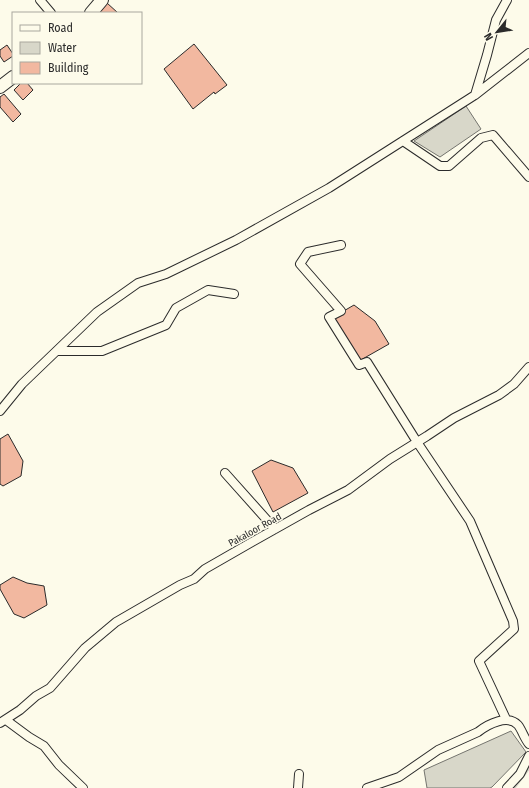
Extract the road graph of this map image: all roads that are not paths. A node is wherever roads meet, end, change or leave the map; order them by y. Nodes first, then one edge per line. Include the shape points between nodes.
1 (40, 0) edge
2 (102, 0) edge
3 (507, 0) edge
4 (51, 12) edge
5 (92, 12) edge
6 (529, 52) edge
7 (12, 78) edge
8 (0, 87) edge
9 (475, 95) junction
10 (403, 141) junction
11 (529, 177) edge
12 (341, 245) dead end
13 (234, 294) dead end
14 (57, 351) junction
15 (529, 367) edge
16 (0, 412) edge
17 (417, 442) junction
18 (225, 473) dead end
19 (275, 530) junction
20 (506, 719) junction
21 (3, 722) edge
22 (529, 744) edge
23 (529, 756) edge
24 (299, 774) dead end
25 (83, 788) edge
26 (298, 788) edge
27 (367, 788) edge
28 (507, 788) edge

1 - 4 street
2 - 5 main road
3 - 9 street via 496,20
6 - 9 street
7 - 8 main road
9 - 10 street
10 - 11 street via 440,166 449,166 481,138 492,135
10 - 14 street via 329,188 236,240 166,274 138,283 97,312
12 - 17 street via 308,252 300,264 341,311 329,317 359,366 367,362
13 - 14 street via 208,290 176,308 166,325 102,351
14 - 16 street via 22,384
15 - 17 street, Pakaloor Road via 514,384 499,395 454,418
17 - 19 street, Pakaloor Road via 348,490
17 - 20 street via 470,521 513,621 514,629 479,661
18 - 19 street
19 - 21 street, Pakaloor Road via 116,622 85,648 50,688
20 - 22 street via 512,720 518,726
20 - 27 street via 438,750 399,778
21 - 25 street via 44,746
23 - 28 street via 520,774
24 - 26 street

